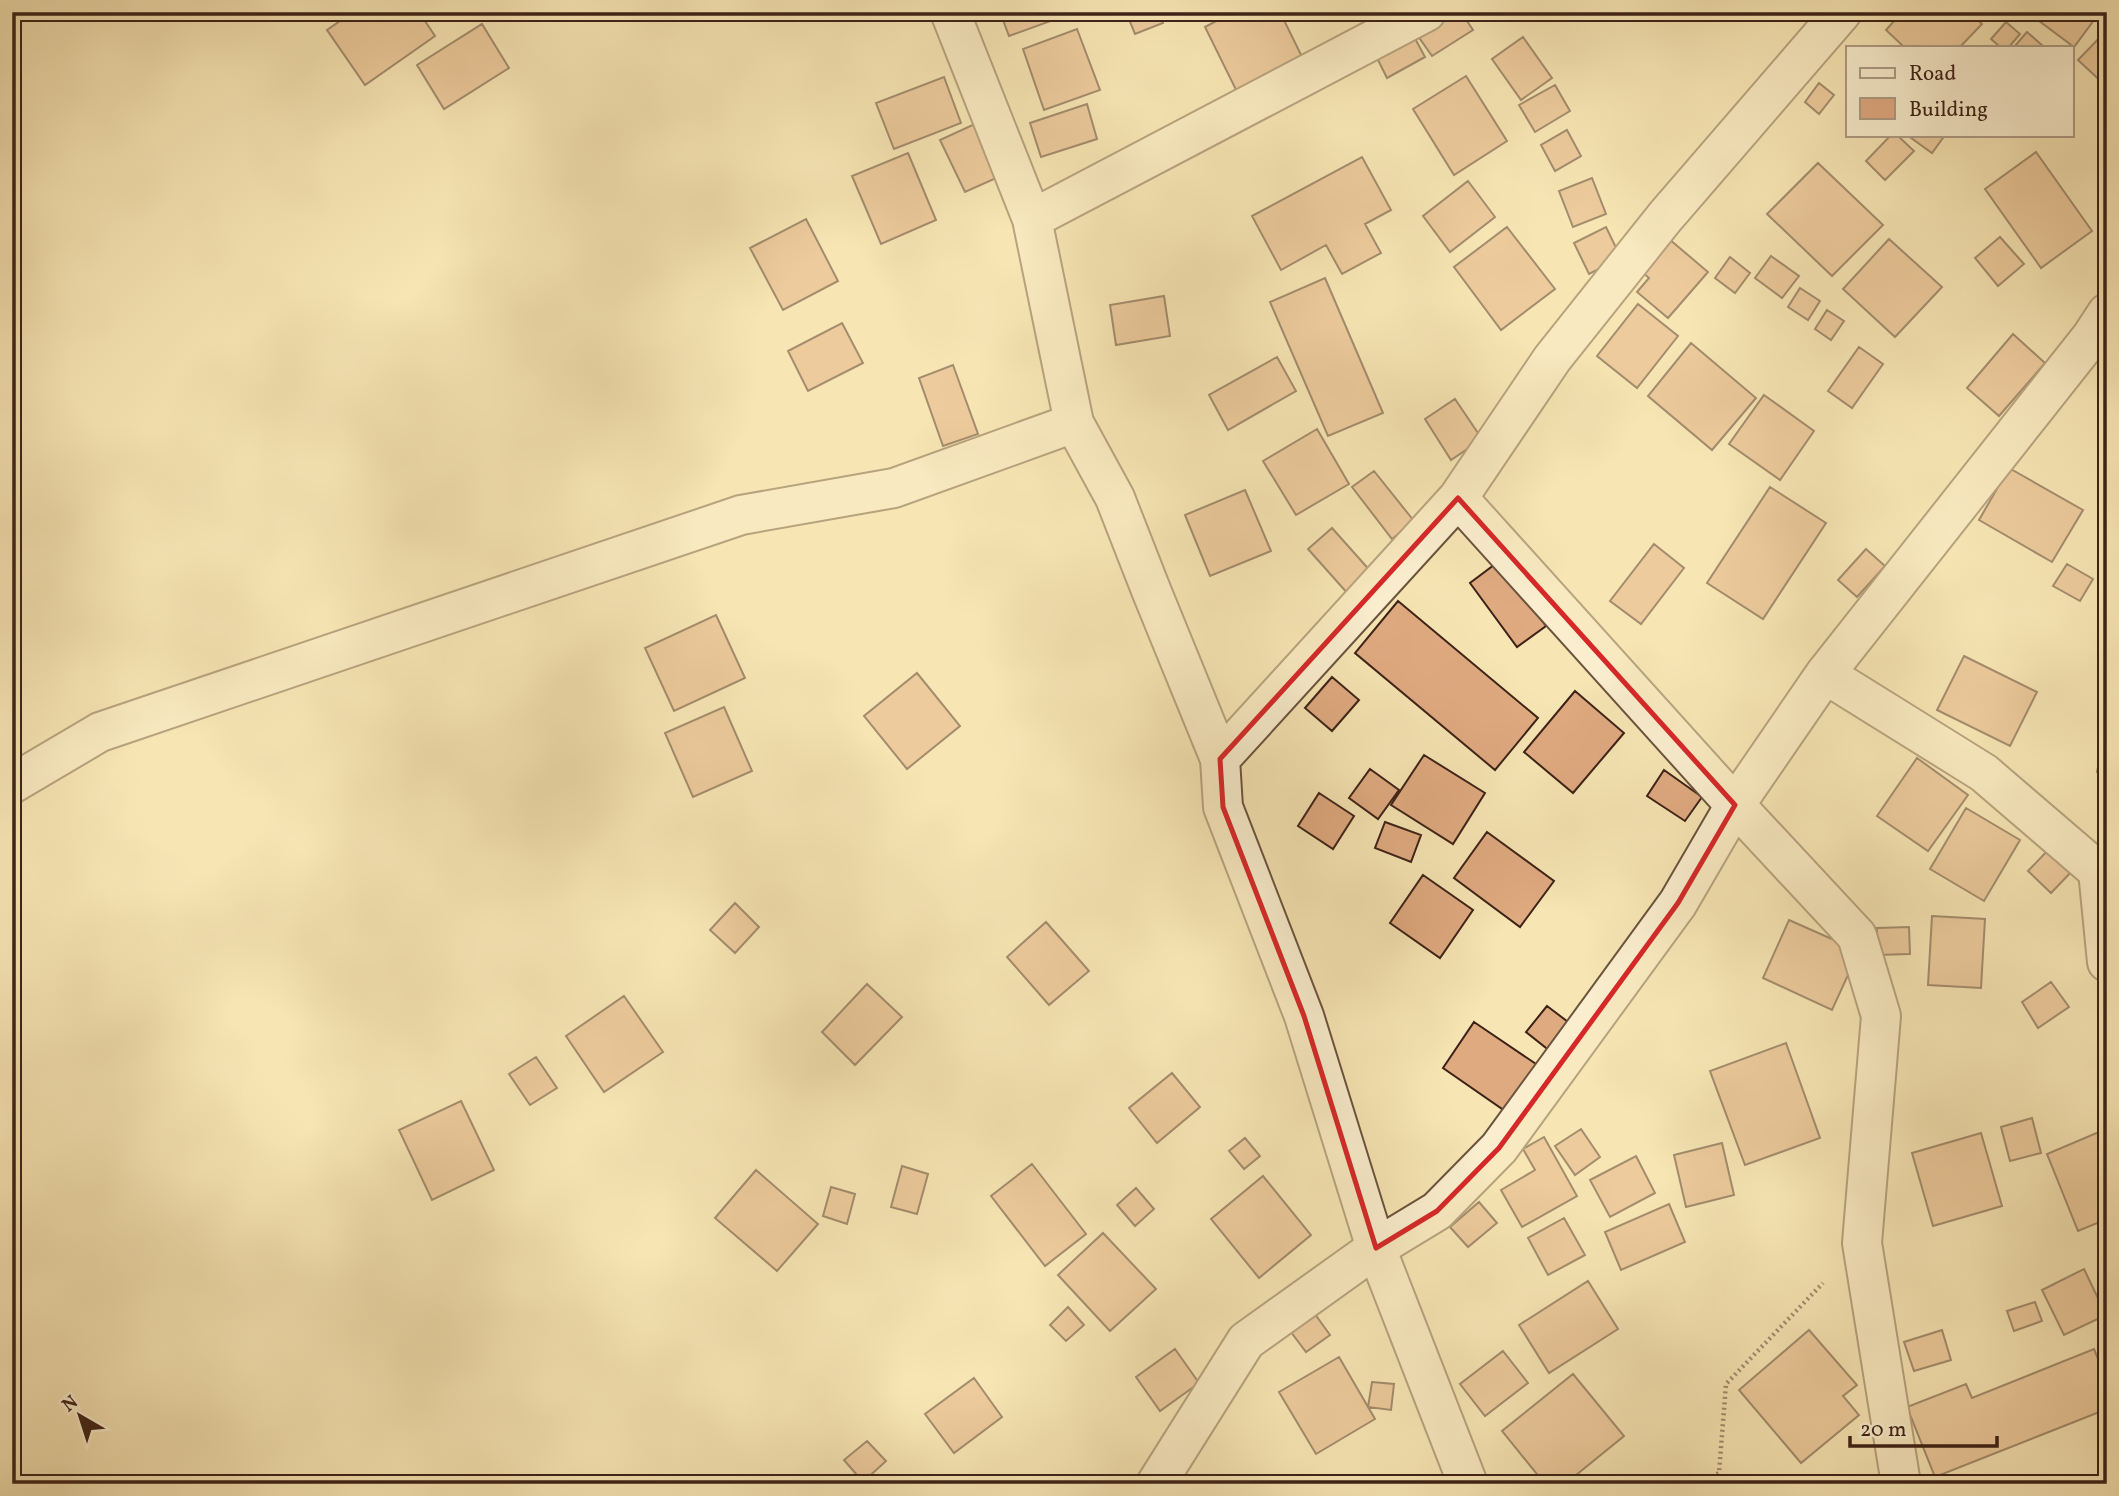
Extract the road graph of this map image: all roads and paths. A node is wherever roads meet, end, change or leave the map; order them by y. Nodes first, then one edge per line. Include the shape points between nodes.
1 (950, 12) edge
2 (1426, 12) edge
3 (1842, 12) edge
4 (1032, 219) junction
5 (2107, 313) edge
6 (1074, 423) junction
7 (1458, 498) junction
8 (1825, 674) junction
9 (1220, 759) junction
10 (12, 784) edge
11 (1735, 805) junction
12 (2106, 959) edge
13 (1862, 1243) junction
14 (1376, 1248) junction
15 (1156, 1484) edge
16 (1468, 1484) edge
17 (1697, 1484) edge
18 (1901, 1484) edge

1 - 4 street
2 - 4 street
3 - 7 street via 1665,217 1552,359
4 - 6 street
5 - 8 street
6 - 9 street via 1115,498
6 - 10 street via 894,488 741,515 126,723 100,732
7 - 9 street
7 - 11 street
8 - 11 street
8 - 12 street via 1984,773 2098,871
9 - 14 street via 1223,807 1304,1016
11 - 13 street via 1857,936 1881,1016
11 - 14 street via 1678,903 1499,1148 1437,1211
13 - 17 path via 1726,1384 1719,1474
13 - 18 street
14 - 15 street via 1246,1341
14 - 16 street

